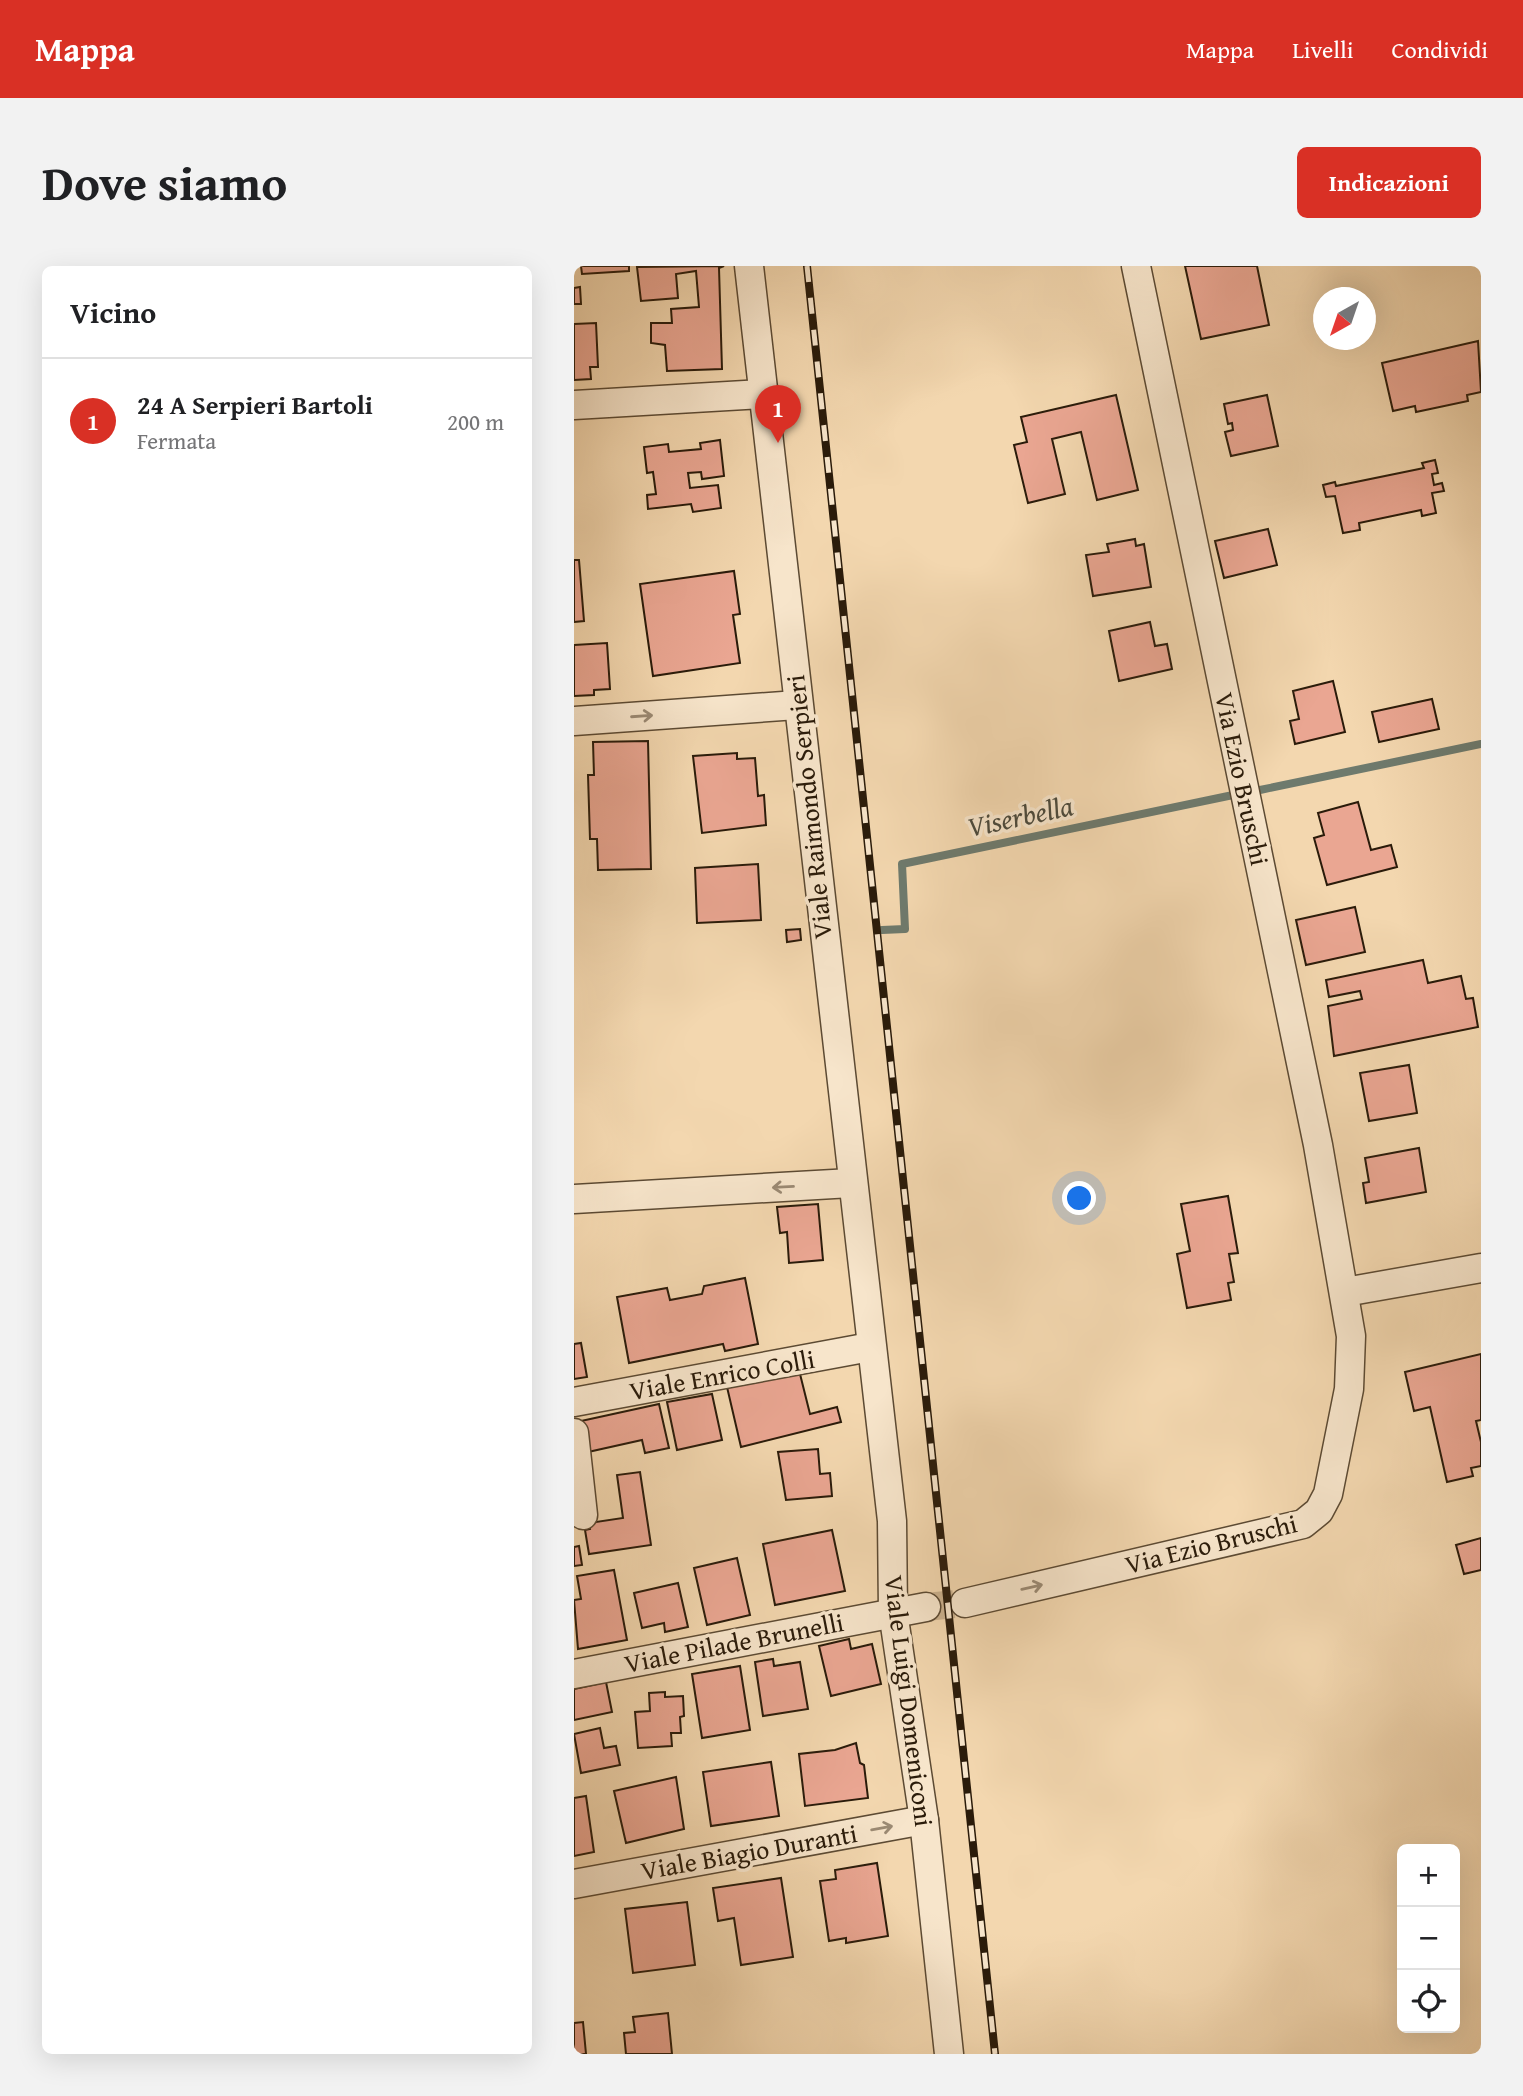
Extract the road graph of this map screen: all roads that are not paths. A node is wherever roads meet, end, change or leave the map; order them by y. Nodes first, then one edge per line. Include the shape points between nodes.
1 (748, 266) edge
2 (1136, 266) edge
3 (762, 394) junction
4 (574, 405) edge
5 (797, 705) junction
6 (574, 721) edge
7 (851, 1183) junction
8 (574, 1199) edge
9 (1481, 1268) edge
10 (1345, 1292) junction
11 (870, 1348) junction
12 (574, 1402) edge
13 (574, 1433) edge
14 (583, 1515) dead end
15 (965, 1603) tunnel mouth
16 (926, 1607) tunnel mouth
17 (893, 1612) junction
18 (574, 1674) edge
19 (925, 1820) junction
20 (574, 1884) edge
21 (949, 2054) edge

1 - 3 street, Viale Raimondo Serpieri
2 - 10 street, Via Ezio Bruschi
3 - 4 street
3 - 5 street, Viale Raimondo Serpieri
6 -> 5 street
5 - 7 street, Viale Raimondo Serpieri
7 -> 8 street
7 - 11 street, Viale Raimondo Serpieri
9 - 10 street
15 -> 10 street, Via Ezio Bruschi via 1303,1524 1319,1511 1328,1494 1349,1389 1351,1336
11 - 12 street, Viale Enrico Colli
11 - 17 street, Viale Luigi Domeniconi via 892,1521
13 - 14 street
16 - 17 street
17 - 18 street, Viale Pilade Brunelli
17 - 19 street, Viale Luigi Domeniconi
20 -> 19 street, Viale Biagio Duranti
19 - 21 street, Viale Luigi Domeniconi

